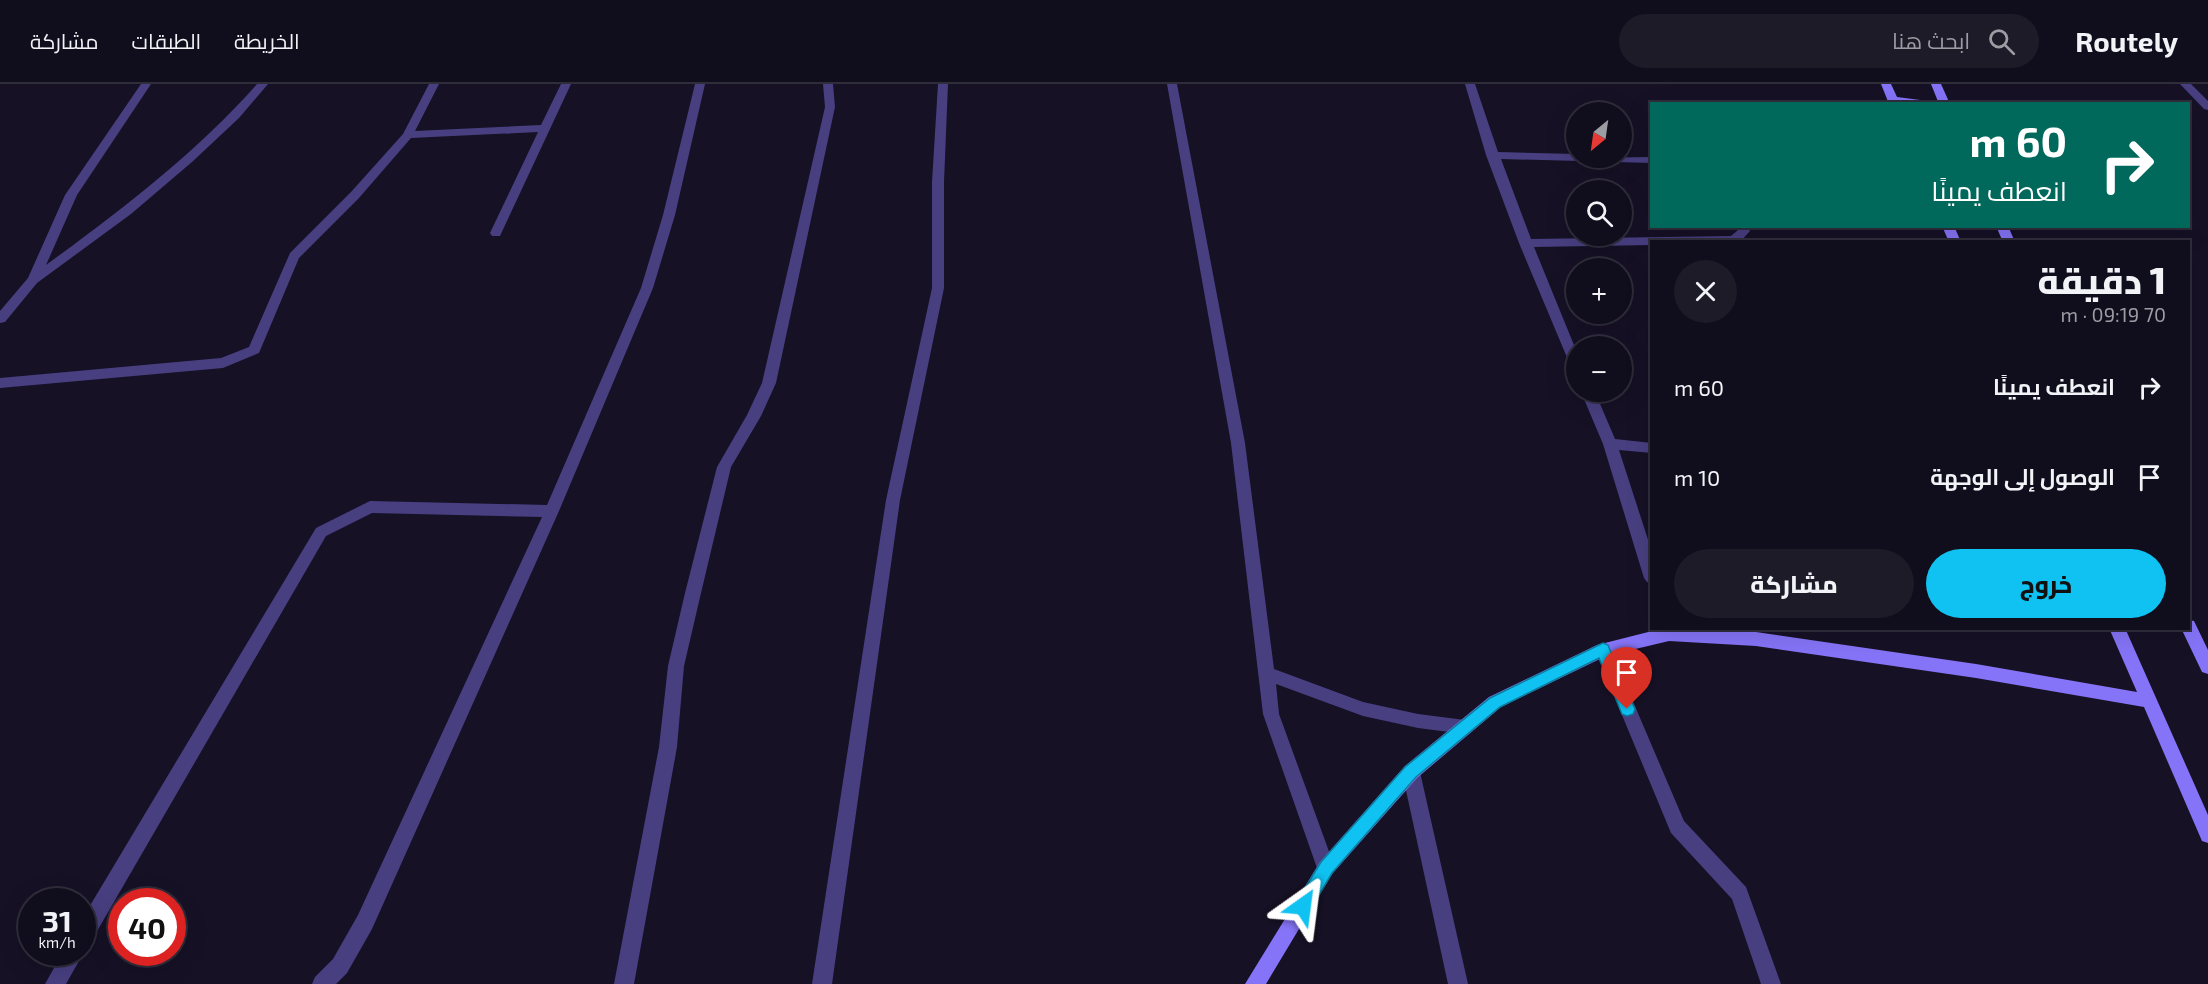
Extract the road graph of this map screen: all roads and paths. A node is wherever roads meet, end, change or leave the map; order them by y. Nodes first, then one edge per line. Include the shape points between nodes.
1 (146, 84) edge
2 (263, 84) edge
3 (434, 84) edge
4 (566, 84) edge
5 (700, 84) edge
6 (828, 84) edge
7 (943, 84) edge
8 (1172, 84) edge
9 (1470, 84) edge
10 (1886, 84) edge
11 (1936, 84) edge
12 (2186, 84) edge
13 (1894, 102) edge
14 (1944, 102) edge
15 (2207, 103) edge
16 (545, 128) junction
17 (408, 135) junction
18 (1492, 155) junction
19 (1650, 160) edge
20 (1743, 228) edge
21 (496, 233) dead end
22 (1734, 240) edge
23 (1650, 241) edge
24 (1525, 243) junction
25 (33, 280) junction
26 (0, 319) edge
27 (1566, 340) edge
28 (0, 383) edge
29 (1592, 402) edge
30 (1610, 444) junction
31 (1650, 448) edge
32 (552, 511) junction
33 (1650, 572) edge
34 (2118, 630) edge
35 (2190, 630) edge
36 (1668, 631) edge
37 (1603, 650) junction
38 (2208, 667) edge
39 (1266, 673) junction
40 (2148, 701) junction
41 (1465, 727) junction
42 (1411, 772) junction
43 (2208, 835) edge
44 (1326, 868) junction
45 (96, 914) edge
46 (66, 966) edge
47 (55, 984) edge
48 (322, 984) edge
49 (624, 984) edge
50 (822, 984) edge
51 (1255, 984) edge
52 (1458, 984) edge
53 (1771, 984) edge

1 - 25 street via 71,195
2 - 25 street via 235,116 127,212
3 - 17 street
4 - 16 street
5 - 32 street via 647,288
6 - 49 street via 830,107 769,383 724,467 676,666 668,747
7 - 50 street via 938,288 893,500
8 - 39 street via 1238,442
9 - 18 street
10 - 13 street
11 - 14 street
12 - 15 street
16 - 17 street
16 - 21 street
17 - 28 street via 356,195 294,256 254,350 223,363
18 - 19 street
18 - 24 street
20 - 22 street
23 - 24 street
24 - 27 street
25 - 26 street
29 - 30 street
30 - 31 street
30 - 33 street
32 - 45 street via 370,507 321,532
32 - 48 street via 365,922 340,966
34 - 40 street
35 - 38 street
36 - 37 street
36 - 40 street via 1884,657
37 - 41 street via 1495,702
37 - 53 street via 1677,827 1739,893
39 - 41 street via 1363,709
39 - 44 street via 1271,714
40 - 43 street
41 - 42 street
42 - 44 street
42 - 52 street
44 - 51 street
46 - 47 street

